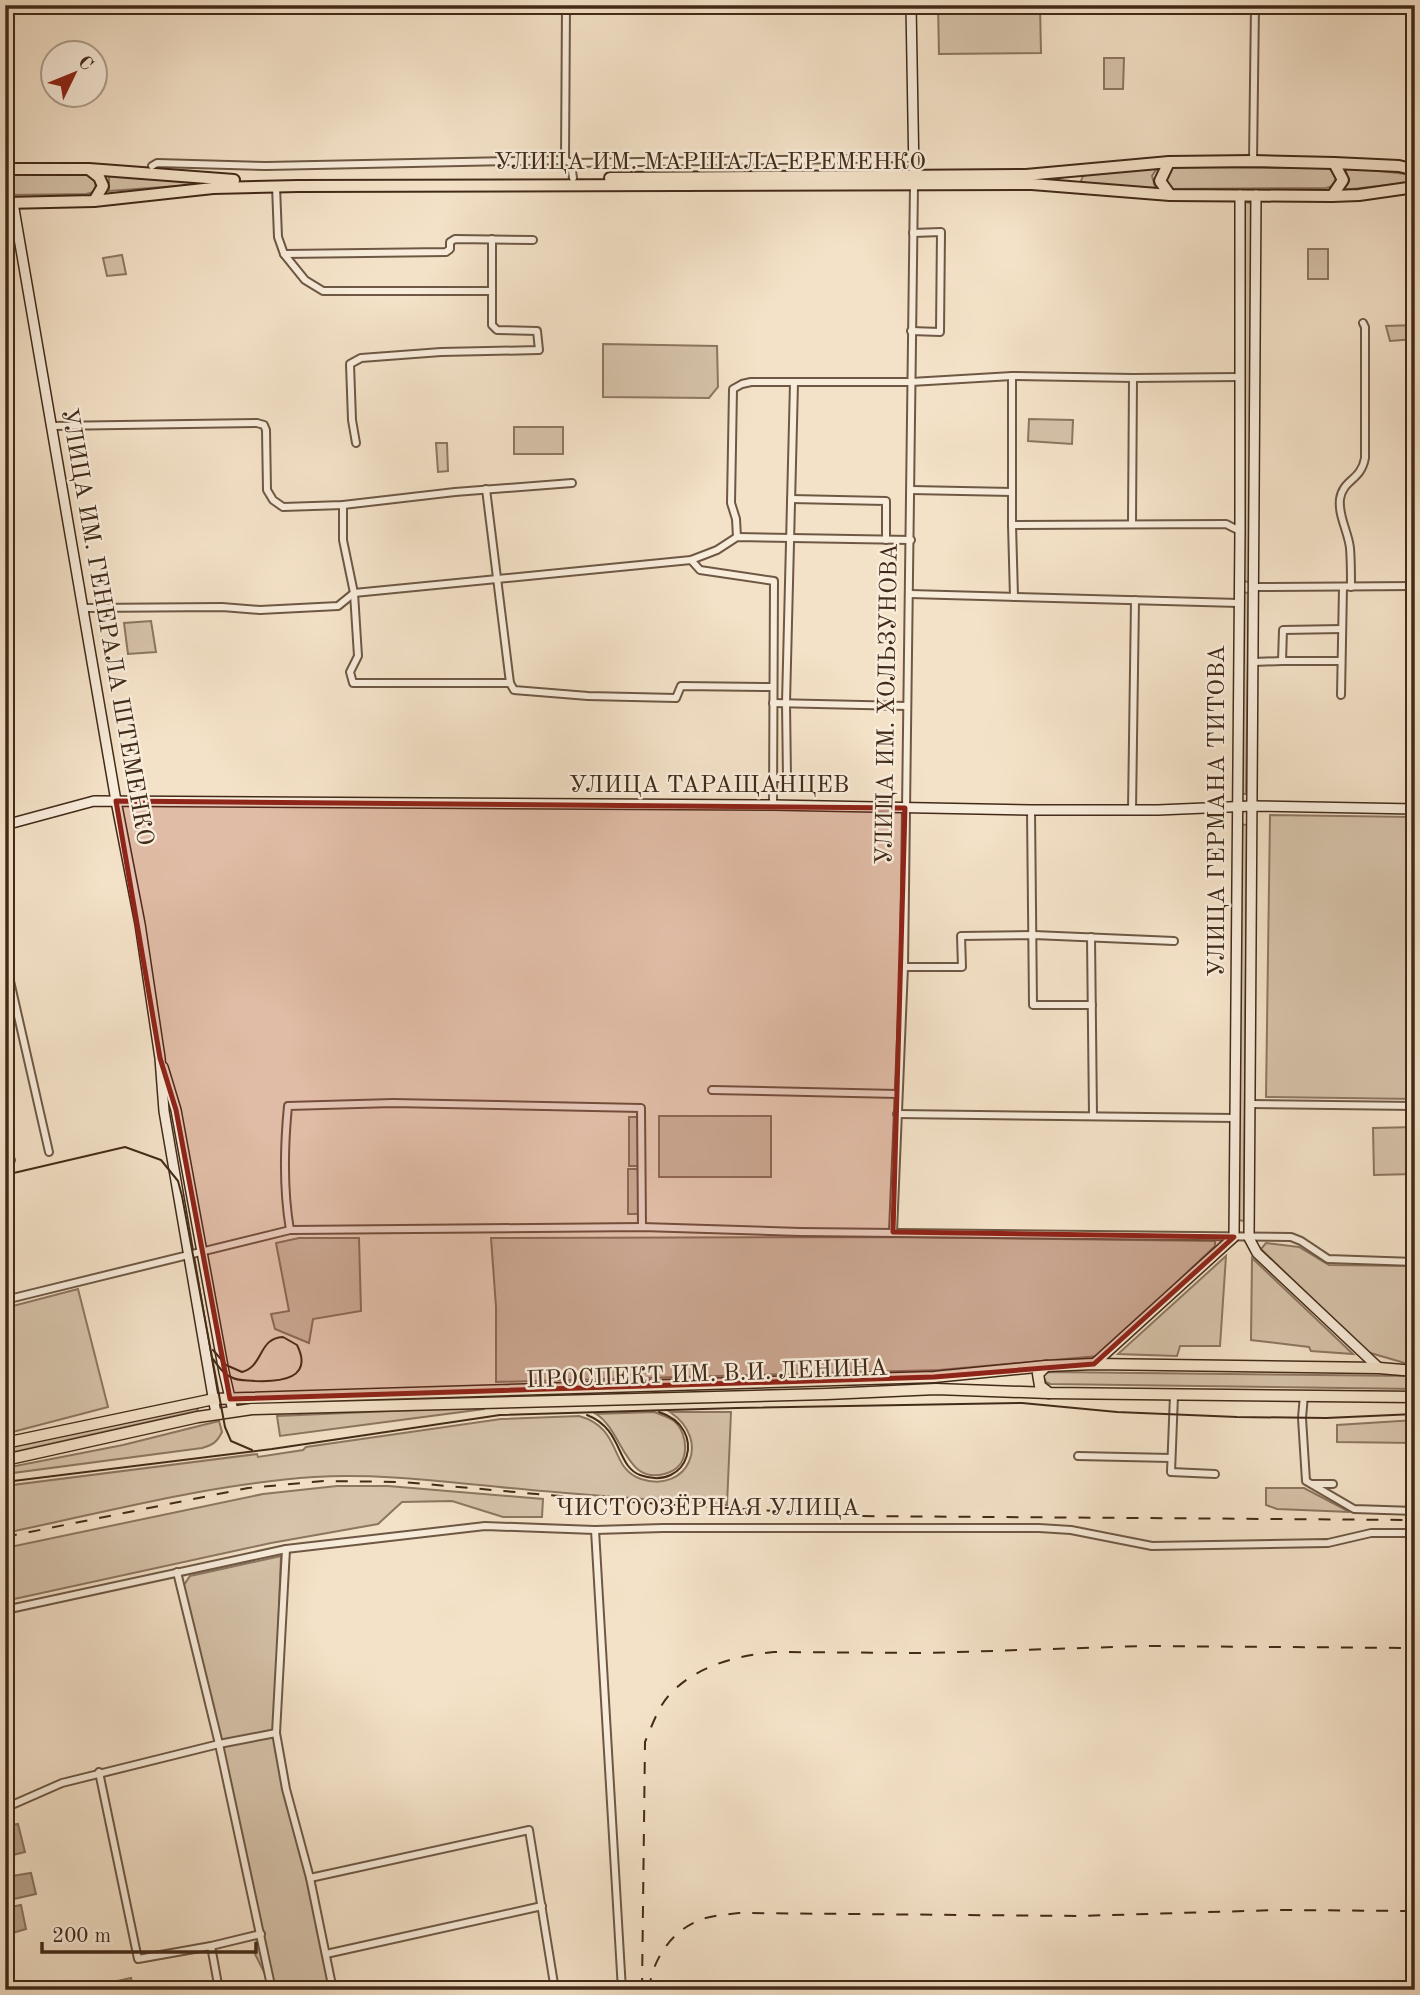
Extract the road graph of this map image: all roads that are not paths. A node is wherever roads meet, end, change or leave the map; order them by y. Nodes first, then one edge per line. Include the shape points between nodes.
1 (566, 5) edge
2 (911, 5) edge
3 (1255, 5) edge
4 (5, 150) edge
5 (915, 158) junction
6 (654, 161) junction
7 (1253, 161) junction
8 (568, 162) junction
9 (1170, 162) junction
10 (1334, 163) junction
11 (152, 166) dead end
12 (6, 169) edge
13 (89, 169) junction
14 (1415, 170) edge
15 (656, 177) junction
16 (573, 178) junction
17 (914, 179) junction
18 (276, 186) junction
19 (1415, 187) edge
20 (1170, 195) junction
21 (1240, 195) junction
22 (1256, 195) junction
23 (1332, 196) junction
24 (94, 201) junction
25 (9, 203) edge
26 (913, 233) junction
27 (492, 239) junction
28 (533, 240) dead end
29 (284, 254) junction
30 (492, 292) junction
31 (1363, 323) dead end
32 (911, 331) junction
33 (1012, 376) junction
34 (1240, 377) junction
35 (1133, 378) junction
36 (911, 382) junction
37 (794, 383) junction
38 (52, 426) junction
39 (356, 443) dead end
40 (572, 483) dead end
41 (486, 489) junction
42 (911, 490) junction
43 (1012, 492) junction
44 (790, 499) junction
45 (343, 505) junction
46 (1132, 523) junction
47 (1012, 525) junction
48 (1240, 531) junction
49 (737, 537) junction
50 (789, 538) junction
51 (886, 540) junction
52 (911, 540) junction
53 (691, 560) junction
54 (496, 579) junction
55 (1415, 586) edge
56 (1343, 587) junction
57 (1351, 587) junction
58 (1254, 588) junction
59 (1239, 589) junction
60 (354, 593) junction
61 (910, 594) junction
62 (1014, 597) junction
63 (1135, 600) junction
64 (1239, 603) junction
65 (84, 608) junction
66 (1342, 629) junction
67 (1282, 661) junction
68 (1341, 661) junction
69 (1253, 662) junction
70 (510, 683) junction
71 (774, 687) junction
72 (1341, 695) dead end
73 (773, 703) junction
74 (786, 703) junction
75 (907, 706) junction
76 (773, 778) junction
77 (116, 801) junction
78 (773, 805) junction
79 (1237, 806) junction
80 (1251, 806) junction
81 (905, 808) junction
82 (1415, 809) edge
83 (1031, 810) junction
84 (1132, 810) junction
85 (5, 825) edge
86 (1032, 935) junction
87 (1091, 937) junction
88 (1174, 941) dead end
89 (5, 959) edge
90 (904, 967) junction
91 (1092, 1005) junction
92 (160, 1058) junction
93 (712, 1090) dead end
94 (898, 1094) junction
95 (1250, 1104) junction
96 (1415, 1106) edge
97 (897, 1114) junction
98 (1093, 1116) junction
99 (1235, 1118) junction
100 (48, 1152) dead end
101 (642, 1227) junction
102 (289, 1230) junction
103 (893, 1232) junction
104 (1234, 1237) junction
105 (1249, 1238) junction
106 (201, 1251) junction
107 (189, 1254) junction
108 (1415, 1262) edge
109 (5, 1300) edge
110 (1094, 1364) junction
111 (1045, 1366) junction
112 (1379, 1368) junction
113 (1415, 1371) edge
114 (1049, 1393) junction
115 (1174, 1395) junction
116 (1304, 1395) junction
117 (1415, 1397) edge
118 (214, 1399) junction
119 (230, 1399) junction
120 (233, 1411) junction
121 (216, 1414) junction
122 (5, 1444) edge
123 (1078, 1456) dead end
124 (1171, 1458) junction
125 (5, 1460) edge
126 (1215, 1474) dead end
127 (1311, 1484) junction
128 (1333, 1484) dead end
129 (1415, 1511) edge
130 (595, 1530) junction
131 (1415, 1533) edge
132 (286, 1549) junction
133 (177, 1572) junction
134 (5, 1610) edge
135 (276, 1733) junction
136 (219, 1744) junction
137 (99, 1772) junction
138 (5, 1808) edge
139 (310, 1878) junction
140 (542, 1906) junction
141 (261, 1934) junction
142 (211, 1946) junction
143 (326, 1954) junction
144 (219, 1990) edge
145 (272, 1990) edge
146 (333, 1990) edge
147 (555, 1990) edge
148 (622, 1990) edge

1 - 8 street
2 - 5 street
3 - 7 street
4 - 12 street
5 - 6 street
5 - 17 street
6 - 8 street
6 - 15 street
7 - 9 highway, УЛИЦА ИМ. МАРШАЛА ЕРЕМЕНКО
7 - 10 highway, УЛИЦА ИМ. МАРШАЛА ЕРЕМЕНКО
8 - 11 street
8 - 16 street
9 - 17 highway, УЛИЦА ИМ. МАРШАЛА ЕРЕМЕНКО
9 - 20 highway via 1160,181
10 - 14 highway, УЛИЦА ИМ. МАРШАЛА ЕРЕМЕНКО
10 - 23 highway via 1343,180
12 - 13 highway, УЛИЦА ИМ. МАРШАЛА ЕРЕМЕНКО
13 - 16 highway, УЛИЦА ИМ. МАРШАЛА ЕРЕМЕНКО via 214,180
13 - 24 highway via 103,186
15 - 16 highway, УЛИЦА ИМ. МАРШАЛА ЕРЕМЕНКО
15 - 17 highway, УЛИЦА ИМ. МАРШАЛА ЕРЕМЕНКО
17 - 18 highway, УЛИЦА ИМ. МАРШАЛА ЕРЕМЕНКО
17 - 20 highway, УЛИЦА ИМ. МАРШАЛА ЕРЕМЕНКО
17 - 26 street, УЛИЦА ИМ. ХОЛЬЗУНОВА
18 - 24 highway, УЛИЦА ИМ. МАРШАЛА ЕРЕМЕНКО
18 - 29 street via 278,237
19 - 23 highway, УЛИЦА ИМ. МАРШАЛА ЕРЕМЕНКО
20 - 21 highway, УЛИЦА ИМ. МАРШАЛА ЕРЕМЕНКО
21 - 22 highway, УЛИЦА ИМ. МАРШАЛА ЕРЕМЕНКО
21 - 34 street, УЛИЦА ГЕРМАНА ТИТОВА
22 - 23 highway, УЛИЦА ИМ. МАРШАЛА ЕРЕМЕНКО
22 - 58 street, УЛИЦА ГЕРМАНА ТИТОВА
24 - 25 highway, УЛИЦА ИМ. МАРШАЛА ЕРЕМЕНКО
25 - 38 street, УЛИЦА ИМ. ГЕНЕРАЛА ШТЕМЕНКО
26 - 32 street, УЛИЦА ИМ. ХОЛЬЗУНОВА
26 - 32 street via 941,232 940,332
27 - 28 street
27 - 29 street via 455,239 446,252
27 - 30 street
29 - 30 street via 305,279 323,291
30 - 39 street via 494,328 537,331 539,350 361,358 350,364
31 - 57 street via 1365,458 1363,471 1344,486 1340,497 1350,545
32 - 36 street, УЛИЦА ИМ. ХОЛЬЗУНОВА
33 - 35 street
33 - 36 street
33 - 43 street
34 - 35 street
34 - 48 street, УЛИЦА ГЕРМАНА ТИТОВА
35 - 46 street
36 - 37 street
36 - 42 street, УЛИЦА ИМ. ХОЛЬЗУНОВА
37 - 44 street
37 - 49 street via 751,382 733,389 731,503
38 - 45 street via 257,422 266,430 267,490 273,500 283,507
38 - 65 street, УЛИЦА ИМ. ГЕНЕРАЛА ШТЕМЕНКО
40 - 41 street
41 - 45 street
41 - 54 street
42 - 43 street
42 - 52 street, УЛИЦА ИМ. ХОЛЬЗУНОВА
43 - 47 street
44 - 50 street
44 - 51 street via 886,501
45 - 60 street
46 - 47 street
46 - 48 street via 1226,524
47 - 62 street
48 - 59 street, УЛИЦА ГЕРМАНА ТИТОВА
49 - 50 street
49 - 53 street
50 - 51 street
50 - 74 street
51 - 52 street
52 - 61 street, УЛИЦА ИМ. ХОЛЬЗУНОВА
53 - 54 street
53 - 71 street via 701,570 774,581
54 - 60 street
54 - 70 street
55 - 57 street
56 - 57 street
56 - 58 street
56 - 66 street
58 - 59 street
58 - 69 street, УЛИЦА ГЕРМАНА ТИТОВА
59 - 64 street, УЛИЦА ГЕРМАНА ТИТОВА
60 - 65 street via 338,606
60 - 70 street via 359,656 350,672 353,683
61 - 62 street
61 - 75 street, УЛИЦА ИМ. ХОЛЬЗУНОВА
62 - 63 street
63 - 64 street
63 - 84 street
64 - 79 street, УЛИЦА ГЕРМАНА ТИТОВА
65 - 77 street, УЛИЦА ИМ. ГЕНЕРАЛА ШТЕМЕНКО
66 - 67 street via 1283,630
66 - 68 street
67 - 68 street
67 - 69 street
68 - 72 street
69 - 80 street, УЛИЦА ГЕРМАНА ТИТОВА
70 - 71 street via 514,691 676,698 681,686
71 - 73 street
73 - 74 street
73 - 76 street
74 - 75 street
74 - 76 street via 787,778
75 - 81 street, УЛИЦА ИМ. ХОЛЬЗУНОВА
76 - 78 street
77 - 78 street, УЛИЦА ТАРАЩАНЦЕВ
77 - 85 street, УЛИЦА ТАРАЩАНЦЕВ via 94,801
77 - 92 street, УЛИЦА ИМ. ГЕНЕРАЛА ШТЕМЕНКО
78 - 81 street, УЛИЦА ТАРАЩАНЦЕВ
79 - 80 street, УЛИЦА ТАРАЩАНЦЕВ
79 - 84 street, УЛИЦА ТАРАЩАНЦЕВ
79 - 99 street, УЛИЦА ГЕРМАНА ТИТОВА
80 - 82 street, УЛИЦА ТАРАЩАНЦЕВ
80 - 95 street, УЛИЦА ГЕРМАНА ТИТОВА
81 - 83 street, УЛИЦА ТАРАЩАНЦЕВ
81 - 90 street, УЛИЦА ИМ. ХОЛЬЗУНОВА
83 - 84 street, УЛИЦА ТАРАЩАНЦЕВ
83 - 86 street
86 - 87 street
86 - 90 street via 961,936 962,967
86 - 91 street via 1033,1005
87 - 88 street
87 - 91 street
89 - 100 street
90 - 94 street, УЛИЦА ИМ. ХОЛЬЗУНОВА
91 - 98 street
92 - 106 street, УЛИЦА ИМ. ГЕНЕРАЛА ШТЕМЕНКО via 176,1110
92 - 107 street, УЛИЦА ИМ. ГЕНЕРАЛА ШТЕМЕНКО via 161,1093
93 - 94 street
94 - 97 street, УЛИЦА ИМ. ХОЛЬЗУНОВА
95 - 96 street
95 - 105 street, УЛИЦА ГЕРМАНА ТИТОВА
97 - 98 street
97 - 103 street, УЛИЦА ИМ. ХОЛЬЗУНОВА
98 - 99 street
99 - 104 street, УЛИЦА ГЕРМАНА ТИТОВА
101 - 102 street
101 - 102 street via 641,1108 393,1103 288,1106
101 - 103 street
102 - 106 street
103 - 104 street
104 - 105 street
104 - 110 street
105 - 108 street via 1291,1237 1328,1259
105 - 112 street via 1257,1253
106 - 107 street
106 - 119 street, УЛИЦА ИМ. ГЕНЕРАЛА ШТЕМЕНКО
107 - 109 street
107 - 118 street, УЛИЦА ИМ. ГЕНЕРАЛА ШТЕМЕНКО
110 - 111 main road, ПРОСПЕКТ ИМ. В.И. ЛЕНИНА
110 - 112 main road, ПРОСПЕКТ ИМ. В.И. ЛЕНИНА
111 - 114 main road via 1038,1374 1040,1386
111 - 119 main road, ПРОСПЕКТ ИМ. В.И. ЛЕНИНА via 934,1377
112 - 113 main road, ПРОСПЕКТ ИМ. В.И. ЛЕНИНА
114 - 115 main road, ПРОСПЕКТ ИМ. В.И. ЛЕНИНА
114 - 120 main road, ПРОСПЕКТ ИМ. В.И. ЛЕНИНА via 936,1389
115 - 116 main road, ПРОСПЕКТ ИМ. В.И. ЛЕНИНА
115 - 124 street
116 - 117 main road, ПРОСПЕКТ ИМ. В.И. ЛЕНИНА
116 - 127 street via 1306,1481
118 - 119 main road, ПРОСПЕКТ ИМ. В.И. ЛЕНИНА
118 - 121 street, УЛИЦА ИМ. ГЕНЕРАЛА ШТЕМЕНКО
118 - 122 main road, ПРОСПЕКТ ИМ. В.И. ЛЕНИНА
119 - 120 street, УЛИЦА ИМ. ГЕНЕРАЛА ШТЕМЕНКО
120 - 121 main road, ПРОСПЕКТ ИМ. В.И. ЛЕНИНА
121 - 125 main road, ПРОСПЕКТ ИМ. В.И. ЛЕНИНА
123 - 124 street
124 - 126 street via 1171,1472
127 - 128 street
127 - 129 street via 1354,1509
130 - 131 street, ЧИСТООЗЁРНАЯ УЛИЦА via 1039,1528 1152,1546 1328,1544 1371,1533
130 - 132 street, ЧИСТООЗЁРНАЯ УЛИЦА via 485,1526
130 - 148 street
132 - 133 street, ЧИСТООЗЁРНАЯ УЛИЦА
132 - 135 street
133 - 134 street, ЧИСТООЗЁРНАЯ УЛИЦА
133 - 136 street
135 - 136 street
135 - 139 street
136 - 137 street
136 - 141 street
137 - 138 street
137 - 142 street via 138,1959
139 - 140 street via 529,1830
139 - 143 street
140 - 143 street
140 - 147 street
141 - 142 street
141 - 145 street
142 - 144 street
143 - 146 street

